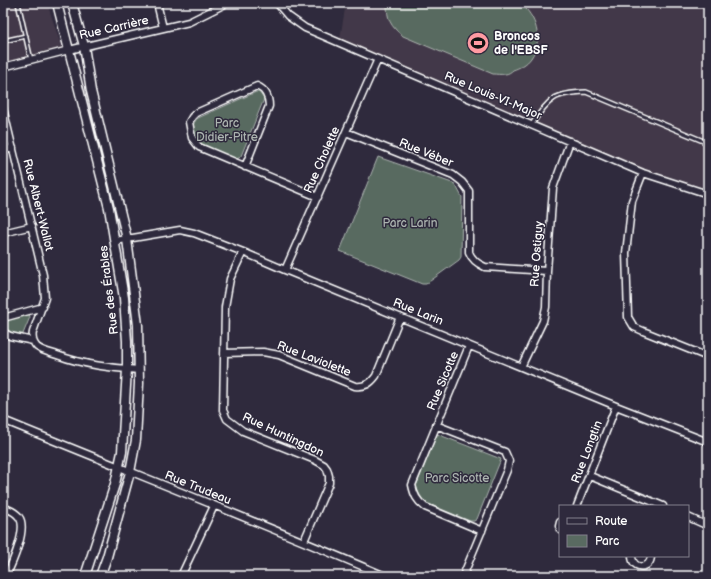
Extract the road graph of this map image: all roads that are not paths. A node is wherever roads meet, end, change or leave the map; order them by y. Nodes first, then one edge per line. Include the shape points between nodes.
1 (18, 3) edge
2 (57, 3) edge
3 (72, 3) edge
4 (157, 3) edge
5 (227, 3) edge
6 (277, 3) edge
7 (163, 28) junction
8 (26, 36) junction
9 (3, 42) edge
10 (84, 46) junction
11 (69, 50) junction
12 (378, 59) junction
13 (31, 60) junction
14 (3, 67) edge
15 (3, 108) edge
16 (532, 124) junction
17 (346, 132) junction
18 (570, 141) junction
19 (708, 143) edge
20 (13, 148) junction
21 (3, 150) edge
22 (245, 167) junction
23 (643, 173) junction
24 (708, 194) edge
25 (318, 197) junction
26 (32, 226) junction
27 (3, 233) edge
28 (127, 238) junction
29 (115, 241) junction
30 (242, 252) junction
31 (285, 270) junction
32 (547, 271) junction
33 (43, 307) junction
34 (400, 317) junction
35 (3, 318) edge
36 (3, 332) edge
37 (34, 341) junction
38 (469, 346) junction
39 (224, 353) junction
40 (708, 357) edge
41 (521, 367) junction
42 (127, 369) junction
43 (139, 370) junction
44 (616, 406) junction
45 (3, 420) edge
46 (436, 425) junction
47 (708, 442) edge
48 (119, 468) junction
49 (130, 472) junction
50 (590, 476) junction
51 (577, 505) edge
52 (661, 505) edge
53 (214, 506) junction
54 (3, 507) edge
55 (689, 517) edge
56 (708, 526) edge
57 (482, 531) junction
58 (304, 541) junction
59 (632, 557) edge
60 (651, 557) edge
61 (6, 576) edge
62 (85, 576) edge
63 (100, 576) edge
64 (181, 576) edge
65 (385, 576) edge
66 (462, 576) edge

1 - 8 lane
2 - 11 street, Rue des Érables
3 - 10 street, Rue des Érables
4 - 7 street
5 - 7 street, Rue Carrière via 189,22
6 - 12 street, Rue Louis-VI-Major via 288,16 305,28
7 - 10 street, Rue Carrière
8 - 9 lane
8 - 13 lane
10 - 11 street, Rue Carrière
10 - 28 street, Rue des Érables via 91,91
11 - 13 street, Rue Carrière
11 - 29 street, Rue des Érables
12 - 16 street, Rue Louis-VI-Major
12 - 17 street, Rue Cholette
13 - 14 street, Rue Carrière
15 - 20 street, Rue Albert-Wallot
16 - 18 street, Rue Louis-VI-Major
16 - 19 lane via 556,96 586,92
17 - 25 street, Rue Cholette
17 - 32 street, Rue Véber via 453,175 462,182 469,191 470,252 478,264 485,267
18 - 23 street, Rue Louis-VI-Major
18 - 32 street, Rue Ostiguy via 553,188
20 - 21 street
20 - 26 street, Rue Albert-Wallot
22 - 22 street via 269,106 266,93 257,86 196,113 189,122 192,138 199,147
22 - 25 street
23 - 24 street, Rue Louis-VI-Major
23 - 40 street via 632,200 626,253 628,317 634,327
25 - 31 street, Rue Cholette
26 - 27 street
26 - 33 street, Rue Albert-Wallot via 44,276
28 - 29 street, Rue Larin
28 - 30 street, Rue Larin via 180,230
28 - 43 street, Rue des Érables via 138,324
29 - 42 street, Rue des Érables via 124,298
30 - 31 street, Rue Larin
30 - 39 street, Rue Huntingdon via 227,293
31 - 34 street, Rue Larin
32 - 41 street, Rue Ostiguy via 546,307
33 - 35 street
33 - 37 street, Rue Albert-Wallot via 32,332
34 - 38 street, Rue Larin
34 - 39 street, Rue Laviolette via 376,376 364,387 355,386 279,355 263,352
36 - 37 street
37 - 42 street via 42,349 75,362
38 - 41 street, Rue Larin
38 - 46 street, Rue Sicotte
39 - 58 street, Rue Huntingdon via 223,410 227,419 243,430 315,460 327,469 330,476
41 - 44 street, Rue Larin
42 - 43 street
42 - 48 street, Rue des Érables
43 - 49 street, Rue des Érables via 136,440
44 - 47 street, Rue Larin
44 - 50 street, Rue Longtin
45 - 48 street, Rue Trudeau
46 - 57 street, Rue Sicotte via 412,485 416,498 425,507
46 - 57 street, Rue Sicotte via 504,452 508,458 507,470
48 - 49 street, Rue Trudeau
48 - 62 street, Rue des Érables
49 - 53 street, Rue Trudeau
49 - 63 street, Rue des Érables
50 - 51 street, Rue Longtin
50 - 52 street
53 - 58 street, Rue Trudeau
53 - 64 street
54 - 61 street via 20,518 23,527 14,560
55 - 56 street
57 - 66 street, Rue Sicotte
58 - 65 street, Rue Trudeau
59 - 60 street via 633,563 639,567 650,562

